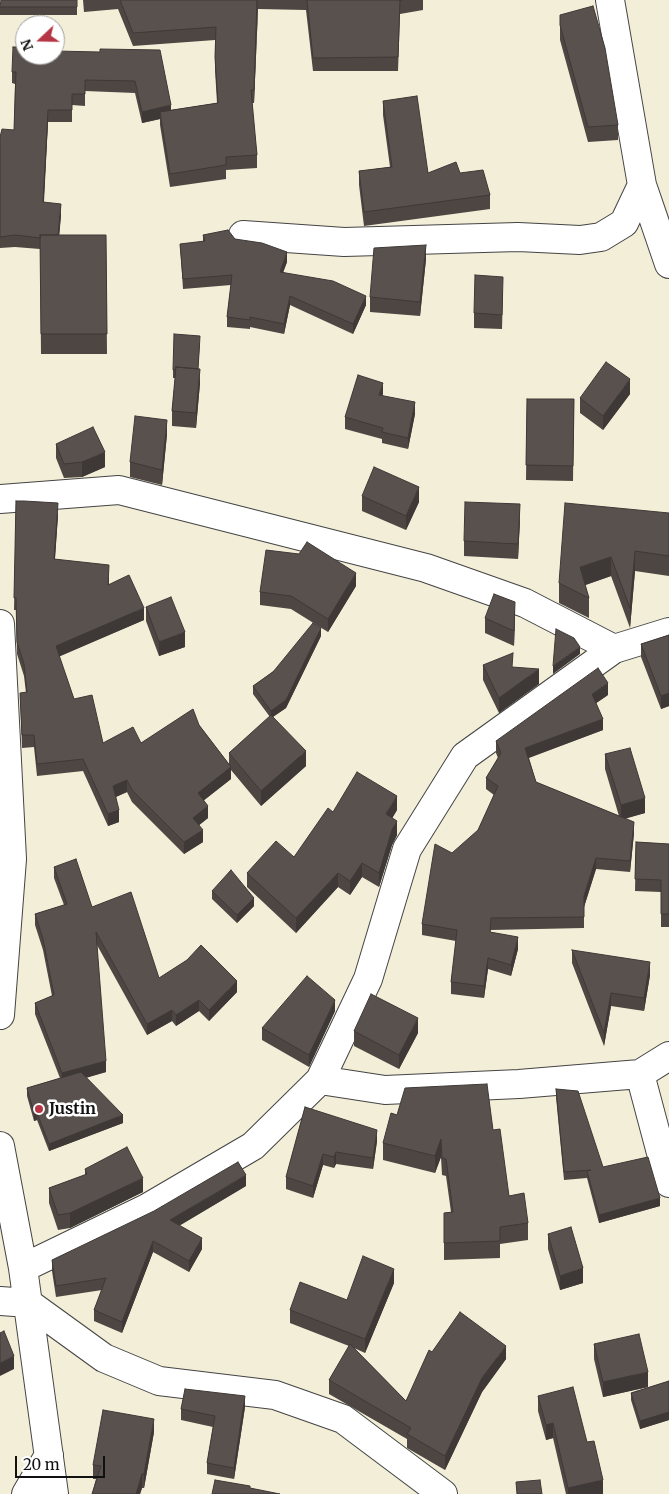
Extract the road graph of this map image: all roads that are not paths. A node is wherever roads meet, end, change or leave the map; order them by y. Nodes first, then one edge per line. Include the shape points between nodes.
1 (610, 0) edge
2 (642, 185) junction
3 (243, 235) dead end
4 (669, 264) edge
5 (0, 499) edge
6 (0, 624) edge
7 (669, 632) edge
8 (614, 649) junction
9 (0, 1015) edge
10 (669, 1056) edge
11 (640, 1074) junction
12 (320, 1080) junction
13 (0, 1146) edge
14 (669, 1183) edge
15 (23, 1268) junction
16 (0, 1301) edge
17 (28, 1303) junction
18 (49, 1456) junction
19 (26, 1494) edge
20 (54, 1494) edge
21 (444, 1494) edge

1 - 2 street
2 - 3 street via 624,223 601,237 580,240 518,237 344,242
2 - 4 street
5 - 8 street via 119,490 426,568 526,603
6 - 9 street via 12,859
7 - 8 street
8 - 12 street via 465,756 407,849 368,979
10 - 11 street
11 - 12 street via 385,1090
11 - 14 street
12 - 15 street via 253,1146 147,1208
13 - 15 street
15 - 17 street
16 - 17 street
17 - 18 street
17 - 21 street via 104,1358 159,1381 275,1395 343,1419
18 - 19 street
18 - 20 street

